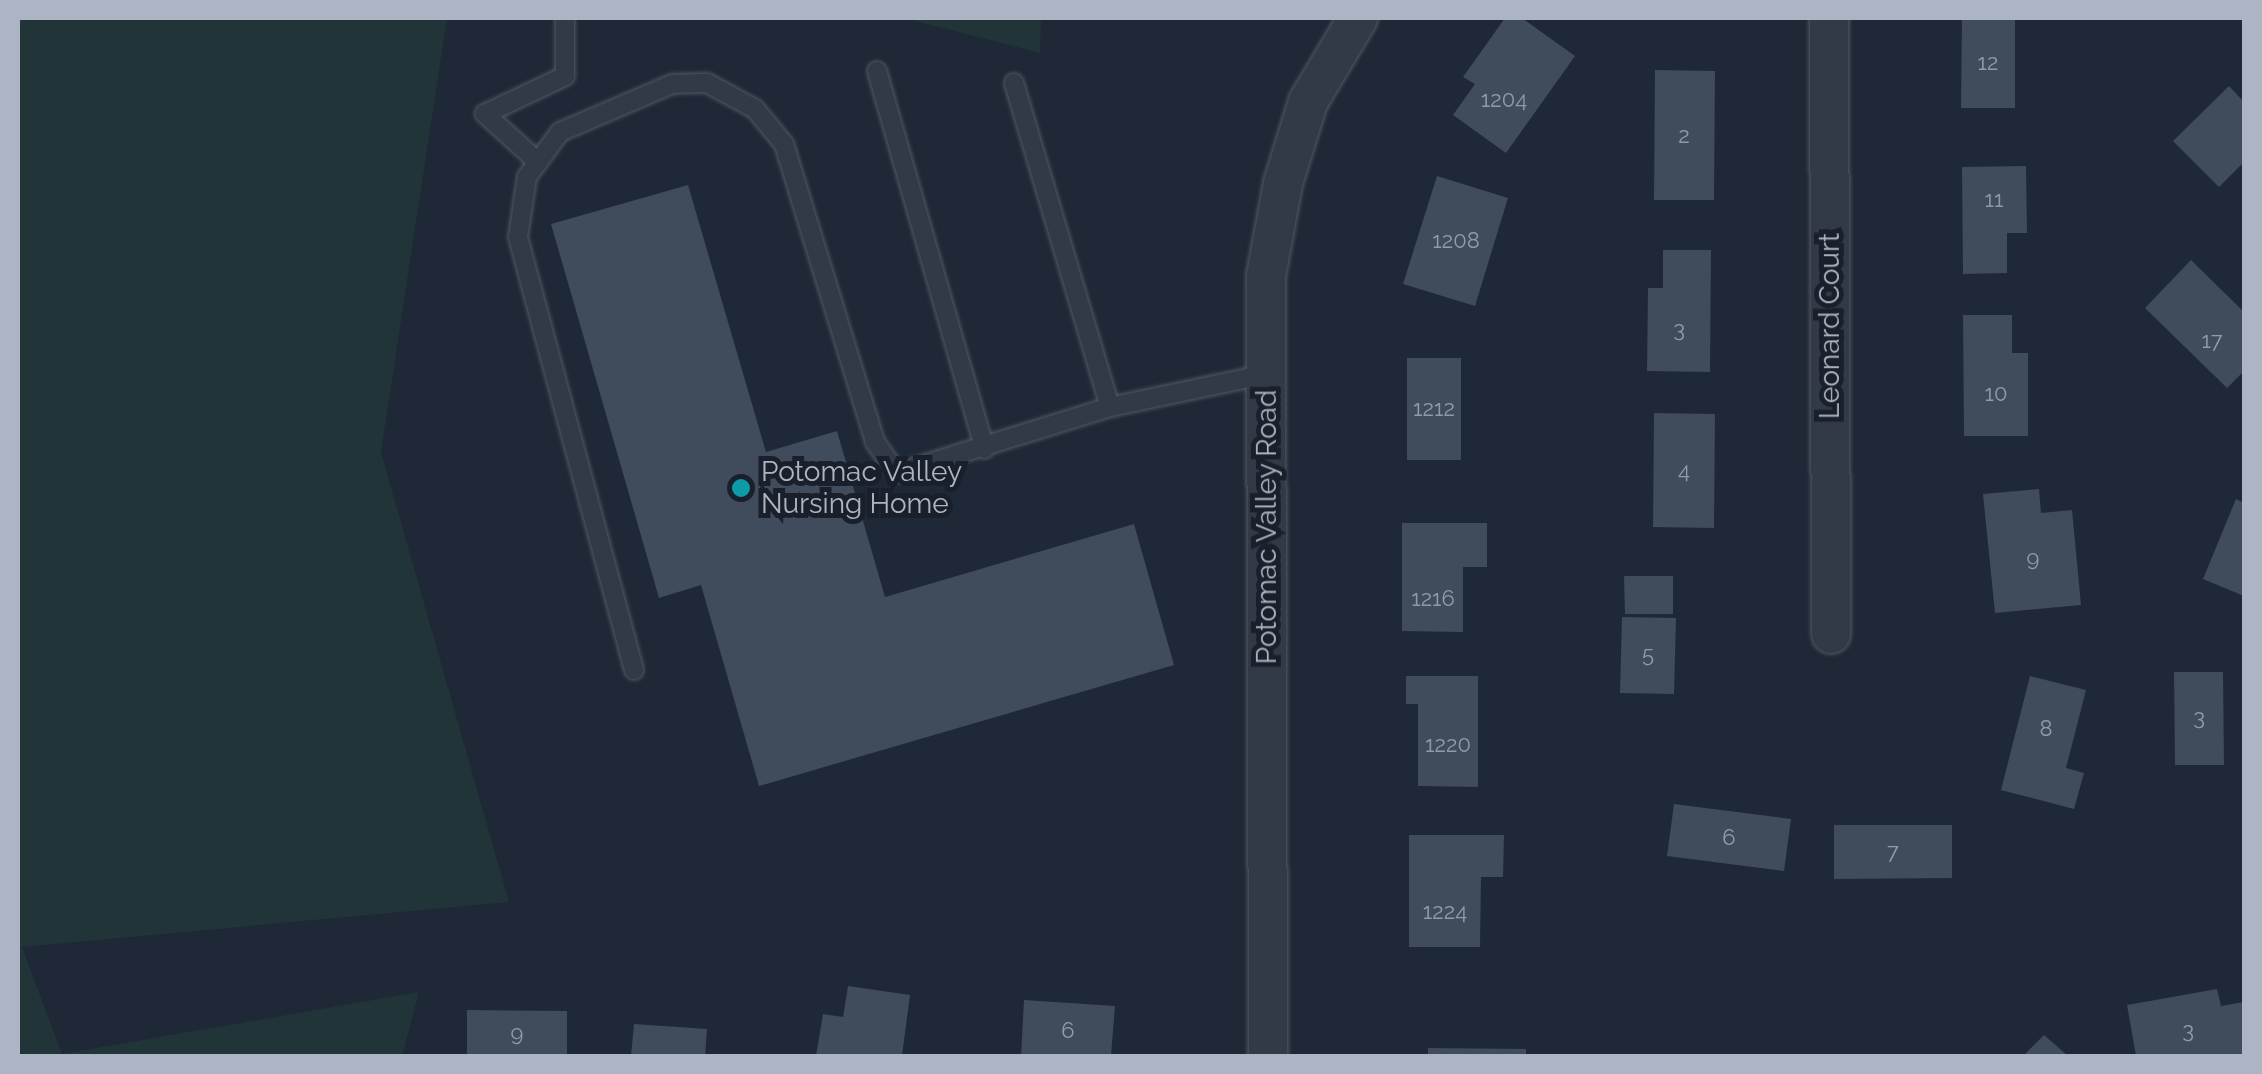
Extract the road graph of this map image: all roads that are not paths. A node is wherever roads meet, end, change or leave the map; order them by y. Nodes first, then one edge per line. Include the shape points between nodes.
1 (565, 18) edge
2 (1358, 18) edge
3 (1828, 18) edge
4 (877, 71) dead end
5 (1014, 83) dead end
6 (538, 162) junction
7 (1266, 374) junction
8 (1110, 407) junction
9 (985, 450) junction
10 (1830, 634) dead end
11 (634, 670) dead end
12 (1268, 1056) edge

1 - 6 lane via 565,76 485,114
2 - 7 street, Potomac Valley Road via 1308,102 1283,182 1266,276
3 - 10 street, Leonard Court
4 - 9 lane
5 - 8 lane
6 - 9 lane via 560,132 672,84 707,83 755,109 784,144 875,442 897,473
6 - 11 lane via 527,178 518,237
7 - 8 lane
7 - 12 street, Potomac Valley Road
8 - 9 lane

